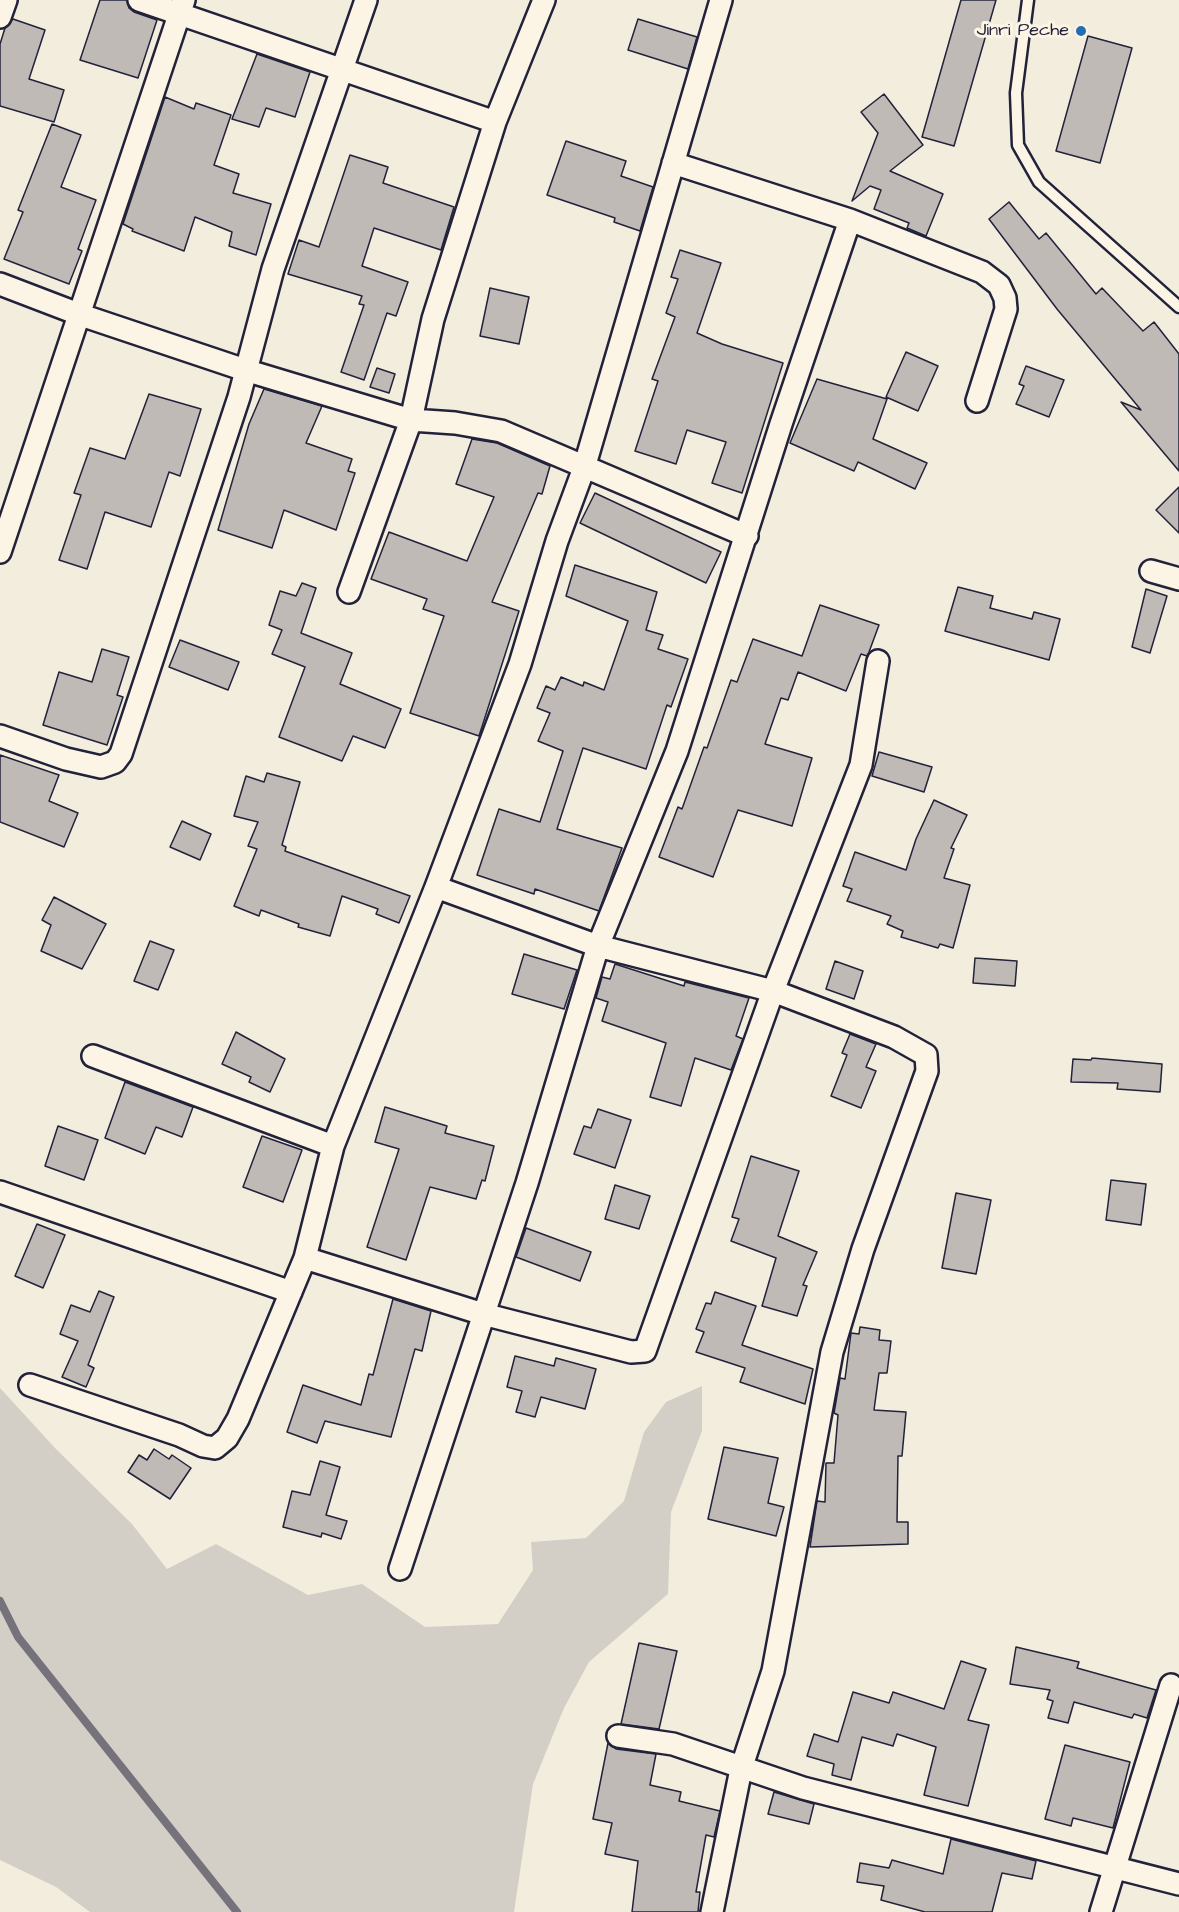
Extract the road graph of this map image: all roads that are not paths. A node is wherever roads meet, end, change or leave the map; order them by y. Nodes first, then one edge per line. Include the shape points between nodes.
1 (6, 0) edge
2 (139, 0) edge
3 (366, 0) edge
4 (544, 0) edge
5 (721, 0) edge
6 (1028, 0) edge
7 (182, 6) edge
8 (0, 17) edge
9 (343, 69) junction
10 (495, 122) junction
11 (673, 163) junction
12 (850, 220) junction
13 (0, 284) edge
14 (1179, 308) edge
15 (81, 315) junction
16 (245, 370) junction
17 (977, 401) dead end
18 (411, 420) junction
19 (585, 468) junction
20 (747, 536) junction
21 (0, 552) edge
22 (1151, 571) dead end
23 (1179, 579) edge
24 (349, 592) dead end
25 (878, 661) dead end
26 (0, 736) edge
27 (436, 888) junction
28 (598, 946) junction
29 (773, 991) junction
30 (93, 1056) dead end
31 (333, 1146) junction
32 (0, 1192) edge
33 (305, 1258) junction
34 (291, 1292) junction
35 (483, 1314) junction
36 (30, 1385) dead end
37 (400, 1569) dead end
38 (1171, 1685) dead end
39 (618, 1736) dead end
40 (741, 1769) junction
41 (1113, 1869) junction
42 (1179, 1884) edge
43 (712, 1912) edge
44 (1101, 1912) edge

1 - 8 street
2 - 7 street
3 - 9 street
4 - 10 street
5 - 11 street
6 - 14 lane via 1016,93 1018,146 1039,182
7 - 9 street
7 - 15 street
9 - 10 street
9 - 16 street via 273,269
10 - 18 street via 433,319
11 - 12 street
11 - 19 street
12 - 17 street via 982,272 999,285 1006,309
12 - 20 street
13 - 15 street
15 - 16 street
15 - 21 street
16 - 18 street
16 - 26 street via 121,754 115,762 101,767
18 - 19 street via 501,431
18 - 24 street
19 - 20 street
19 - 27 street via 557,541 520,664
20 - 28 street via 677,751
22 - 23 street
25 - 29 street via 861,765
27 - 28 street
27 - 31 street
28 - 29 street
28 - 35 street
29 - 35 street via 645,1351 631,1352
29 - 40 street via 894,1037 926,1055 927,1071 863,1249 832,1352 773,1671
30 - 31 street
31 - 33 street
32 - 34 street
33 - 34 street
33 - 35 street
34 - 36 street via 238,1419 227,1438 215,1448
35 - 37 street
38 - 41 street
39 - 40 street via 673,1744
40 - 41 street
40 - 43 street
41 - 42 street
41 - 44 street

